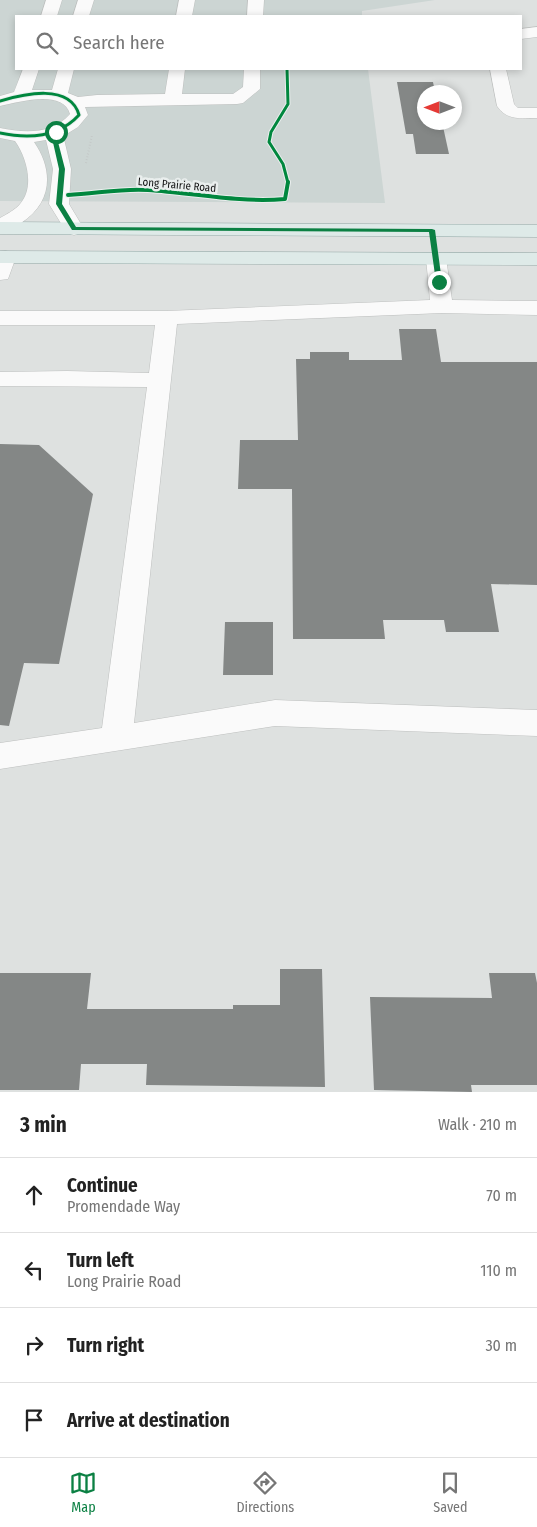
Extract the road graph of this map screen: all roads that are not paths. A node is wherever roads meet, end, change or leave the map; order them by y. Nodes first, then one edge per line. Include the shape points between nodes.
1 (54, 0) edge
2 (86, 0) edge
3 (187, 0) edge
4 (256, 0) edge
5 (49, 15) edge
6 (81, 15) edge
7 (184, 15) edge
8 (255, 15) edge
9 (537, 32) edge
10 (522, 34) edge
11 (31, 70) edge
12 (66, 70) edge
13 (177, 70) edge
14 (252, 70) edge
15 (498, 70) edge
16 (22, 95) junction
17 (59, 96) junction
18 (173, 100) junction
19 (0, 101) edge
20 (75, 103) junction
21 (537, 113) edge
22 (56, 132) junction
23 (0, 133) edge
24 (21, 137) junction
25 (0, 228) edge
26 (74, 229) junction
27 (432, 230) junction
28 (537, 231) edge
29 (436, 258) junction
30 (537, 258) edge
31 (2, 263) edge
32 (442, 306) junction
33 (537, 308) edge
34 (0, 318) edge
35 (167, 318) junction
36 (159, 380) junction
37 (1, 381) edge
38 (537, 723) edge
39 (116, 739) junction
40 (0, 756) edge

1 - 5 street
2 - 6 street
3 - 7 street
4 - 8 street
9 - 10 street
11 - 16 street
12 - 17 street
13 - 18 street
14 - 18 street via 251,89 238,99
15 - 21 street via 508,118
16 - 17 street
16 - 19 street
17 - 20 street
18 - 20 street
20 - 22 street via 79,115 75,122
22 - 24 street
22 - 26 street via 62,169 59,204
23 - 24 street
24 - 25 street via 32,150 38,170 35,191 28,207
25 - 26 main road
26 - 27 main road
27 - 28 main road
27 - 29 main road
29 - 30 main road
29 - 31 main road
29 - 32 street
32 - 33 street
32 - 35 street
34 - 35 street
35 - 36 street
36 - 37 street via 67,378
36 - 39 street
38 - 39 street via 275,712
39 - 40 street

